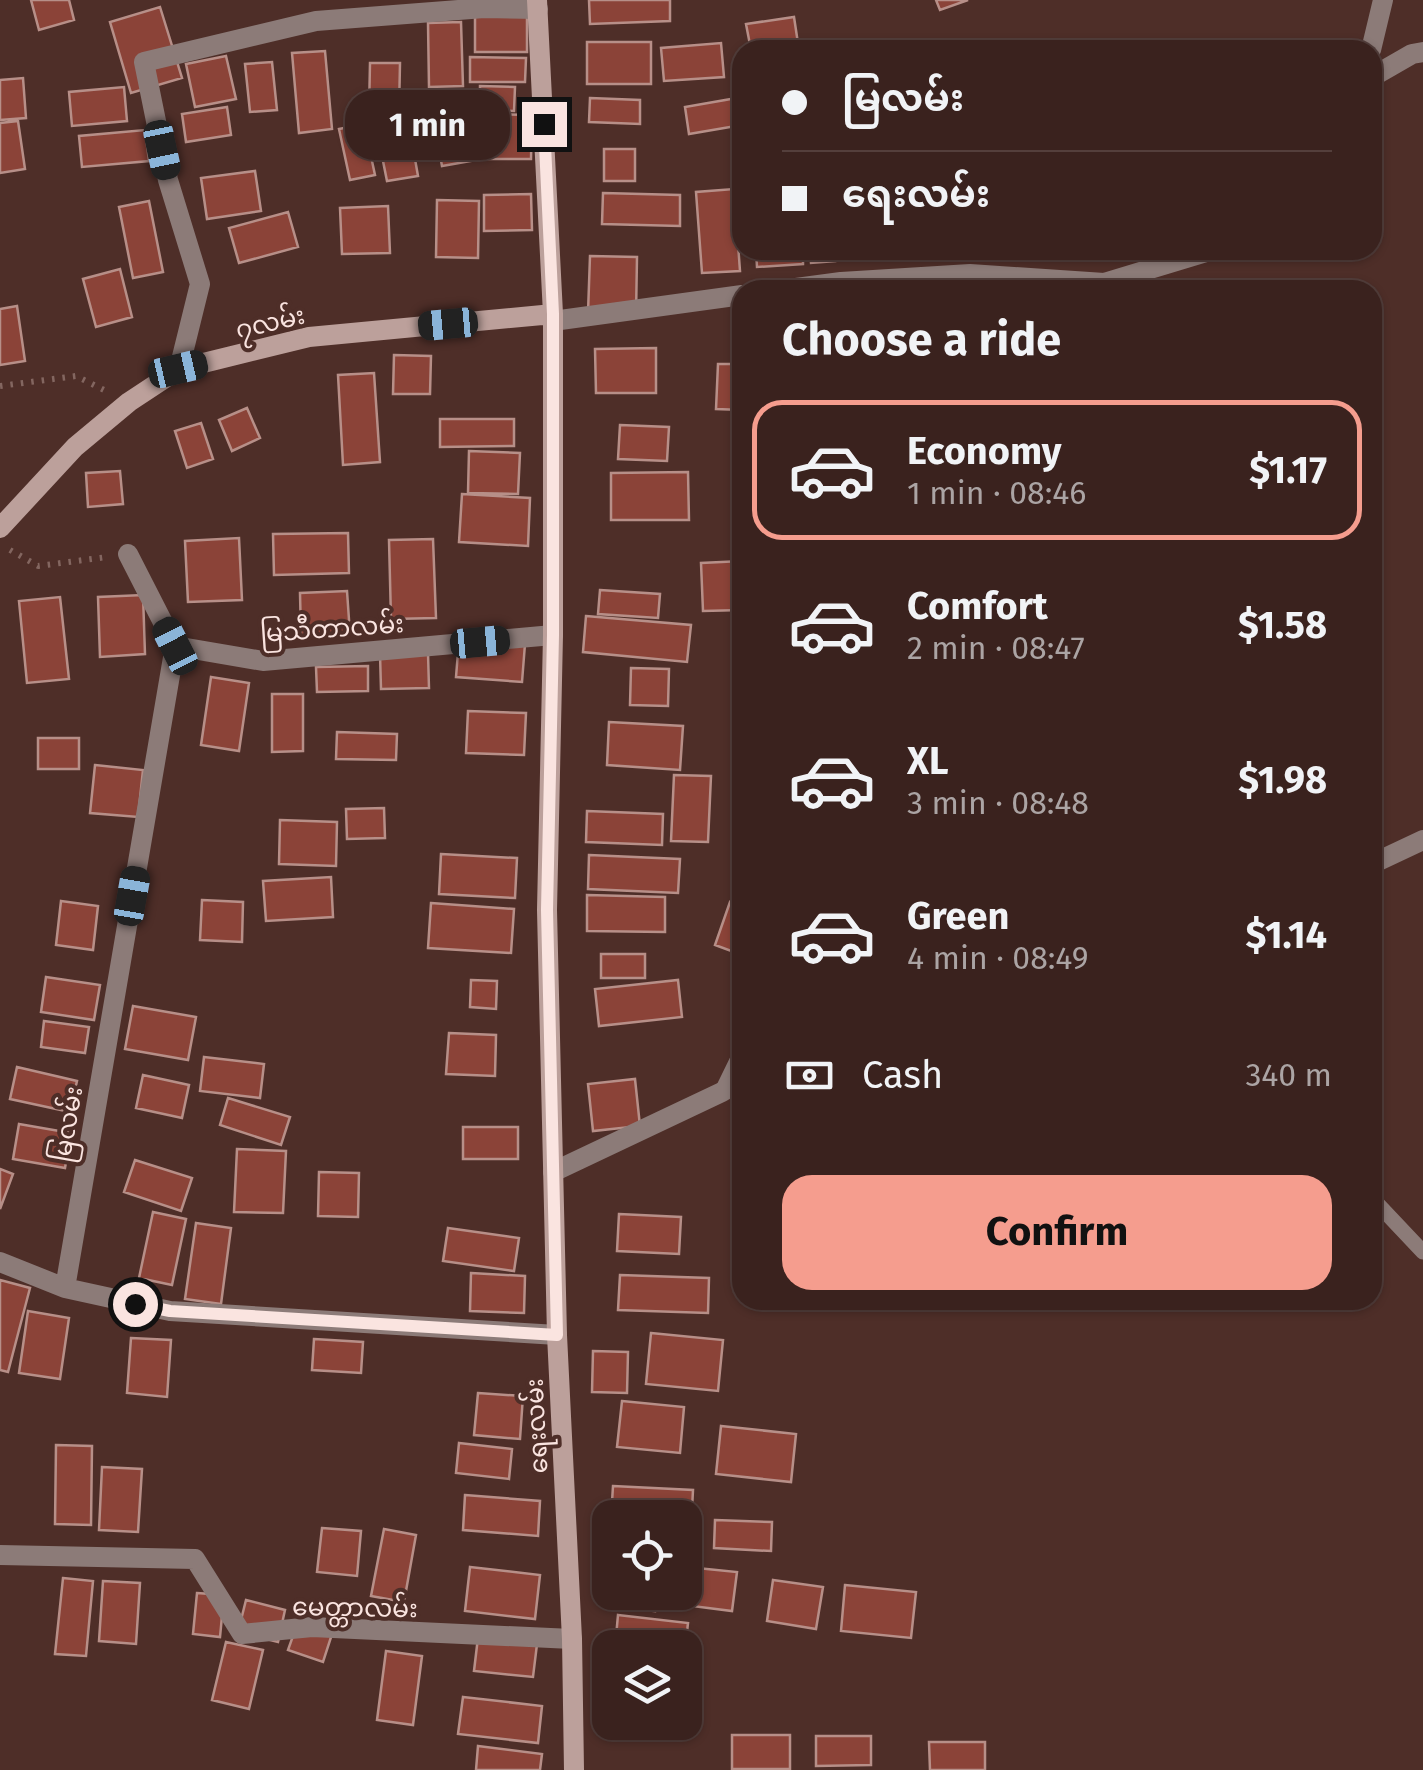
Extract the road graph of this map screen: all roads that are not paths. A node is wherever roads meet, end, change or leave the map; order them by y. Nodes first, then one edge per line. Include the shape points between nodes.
1 (1383, 0) edge
2 (538, 5) edge
3 (1373, 40) edge
4 (1423, 52) edge
5 (1382, 71) edge
6 (1184, 260) edge
7 (873, 280) edge
8 (1031, 280) edge
9 (1124, 280) edge
10 (732, 296) edge
11 (553, 317) junction
12 (178, 369) junction
13 (0, 528) edge
14 (128, 554) road end
15 (553, 635) junction
16 (175, 646) junction
17 (1423, 840) edge
18 (1382, 859) edge
19 (732, 1071) edge
20 (732, 1086) edge
21 (722, 1092) junction
22 (553, 1172) junction
23 (1382, 1209) edge
24 (1423, 1252) edge
25 (0, 1262) edge
26 (64, 1288) junction
27 (557, 1335) junction
28 (0, 1554) edge
29 (572, 1639) junction
30 (574, 1770) edge

1 - 3 street
2 - 11 street, ရေးလမ်း
2 - 12 street via 316,21 144,62 168,180 200,284
4 - 5 street
6 - 9 street
7 - 8 street via 970,274
10 - 11 street
11 - 12 street, ၇လမ်း via 309,337
11 - 15 street, ရေးလမ်း
12 - 13 street, ၇လမ်း via 75,447
14 - 16 street
15 - 16 street, မြသီတာလမ်း via 262,661
15 - 22 street, ရေးလမ်း via 547,910
16 - 26 street, မြလမ်း
17 - 18 street
19 - 21 lane
20 - 21 street
21 - 22 street
22 - 27 street, ရေးလမ်း
23 - 24 lane
25 - 26 street
26 - 27 street via 170,1311
27 - 29 street, ရေးလမ်း
28 - 29 street, မေတ္တာလမ်း via 195,1558 242,1634 312,1627
29 - 30 street, ရေးလမ်း

